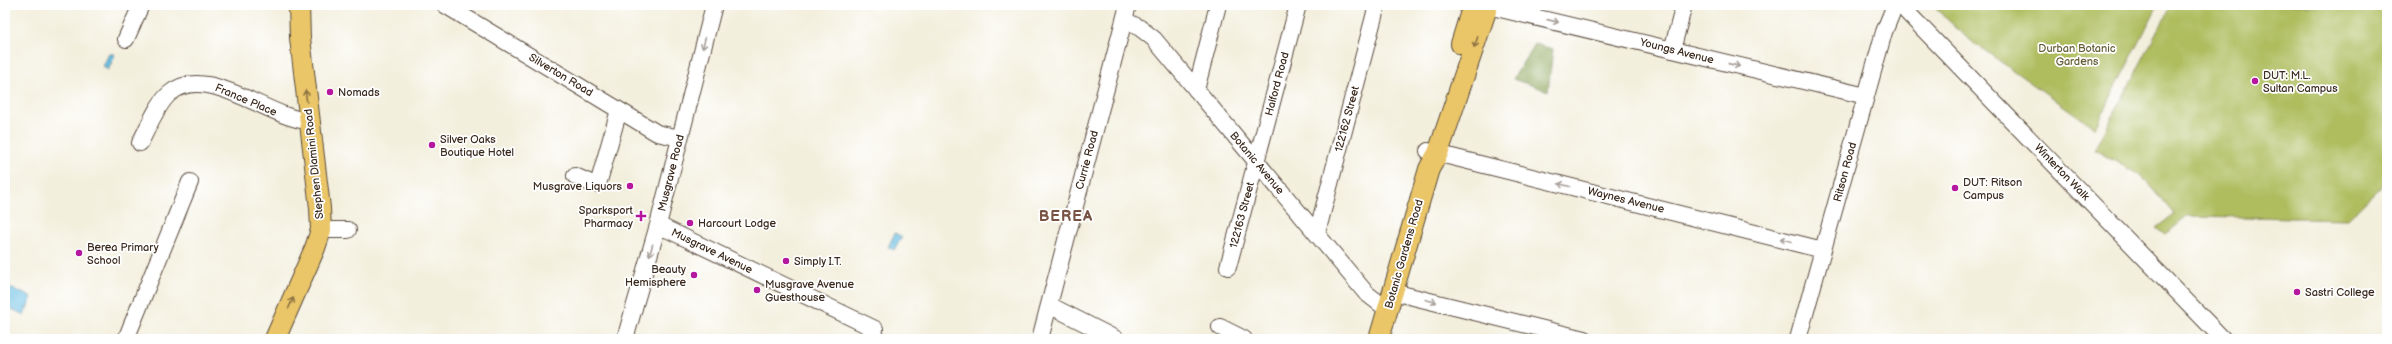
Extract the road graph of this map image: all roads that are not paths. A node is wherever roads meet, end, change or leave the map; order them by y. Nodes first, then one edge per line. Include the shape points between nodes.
1 (141, 5) edge
2 (299, 5) edge
3 (445, 5) edge
4 (714, 5) edge
5 (1218, 5) edge
6 (1298, 5) edge
7 (1377, 5) edge
8 (1483, 5) edge
9 (1684, 5) edge
10 (1894, 5) edge
11 (1900, 5) edge
12 (1126, 12) edge
13 (126, 39) dead end
14 (1672, 50) junction
15 (1196, 90) junction
16 (1866, 96) junction
17 (619, 110) junction
18 (309, 121) junction
19 (680, 138) junction
20 (140, 144) dead end
21 (1432, 158) junction
22 (1256, 163) junction
23 (575, 176) dead end
24 (190, 182) dead end
25 (658, 224) junction
26 (321, 230) junction
27 (348, 230) dead end
28 (1317, 233) junction
29 (1823, 250) junction
30 (1228, 267) dead end
31 (1390, 301) junction
32 (1049, 305) junction
33 (1220, 327) dead end
34 (875, 329) dead end
35 (126, 339) edge
36 (275, 339) edge
37 (625, 339) edge
38 (1040, 339) edge
39 (1116, 339) edge
40 (1244, 339) edge
41 (1379, 339) edge
42 (1584, 339) edge
43 (1798, 339) edge
44 (2223, 339) edge

1 - 13 street
18 -> 2 main road, Stephen Dlamini Road
3 - 17 street, Silverton Road
4 -> 19 street, Musgrave Road
5 - 15 street
6 - 22 street, Halford Road
7 - 28 street, 122162 Street
8 -> 14 street, Youngs Avenue
8 - 21 main road, Botanic Gardens Road
9 - 14 street
10 - 16 street, Ritson Road
11 - 44 street, Winterton Walk
12 - 15 street, Botanic Avenue via 1154,39
12 - 32 street, Currie Road
14 -> 16 street, Youngs Avenue
15 - 22 street, Botanic Avenue
16 - 29 street, Ritson Road
17 - 19 street, Silverton Road via 657,133
17 - 23 street via 599,181 594,184
18 - 20 street, France Place via 287,117 215,86 195,84 170,93
18 - 26 main road, Stephen Dlamini Road
19 - 25 street, Musgrave Road
29 -> 21 street, Waynes Avenue
21 - 31 main road, Botanic Gardens Road
22 - 28 street, Botanic Avenue
22 - 30 street, 122163 Street
24 - 35 street
25 - 34 street, Musgrave Avenue
25 -> 37 street, Musgrave Road
26 - 27 street
36 -> 26 main road, Stephen Dlamini Road
28 - 31 street, Botanic Avenue via 1366,293
29 - 43 street, Ritson Road
31 - 41 main road, Botanic Gardens Road
31 -> 42 street, Botanic Avenue
32 - 38 street, Currie Road
32 - 39 street
33 - 40 street

